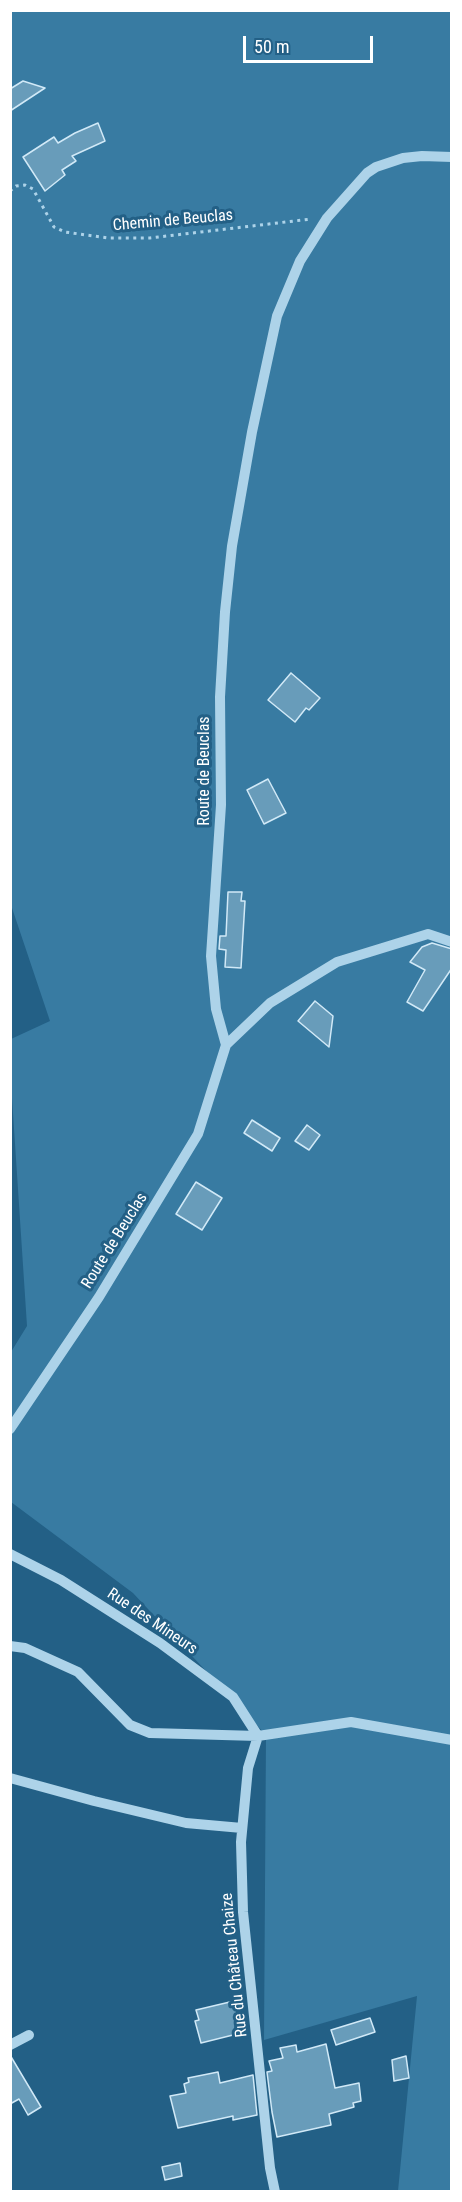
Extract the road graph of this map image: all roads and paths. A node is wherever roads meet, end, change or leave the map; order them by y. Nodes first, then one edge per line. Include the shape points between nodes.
1 (452, 157) edge
2 (10, 191) edge
3 (327, 218) junction
4 (450, 940) edge
5 (226, 1045) junction
6 (10, 1429) edge
7 (10, 1554) edge
8 (10, 1646) edge
9 (258, 1736) junction
10 (452, 1740) edge
11 (10, 1778) edge
12 (242, 1828) junction
13 (29, 2035) dead end
14 (10, 2045) edge
15 (275, 2192) edge

1 - 3 street, Route de Beuclas via 404,158 376,166
2 - 3 path, Chemin de Beuclas via 25,185 33,189 54,227 108,238 150,238
3 - 5 street, Route de Beuclas via 300,261 277,316 232,546 220,697 221,805 211,956 216,1010
4 - 5 street via 428,934 337,962 270,1003
5 - 6 street, Route de Beuclas via 198,1134 104,1288
7 - 9 street, Rue des Mineurs via 160,1643 233,1697
8 - 9 street via 25,1648 78,1672 129,1725 150,1733
9 - 10 street via 351,1722
9 - 12 street, Rue du Château Chaize via 248,1768
11 - 12 street via 186,1823
12 - 15 street, Rue du Château Chaize via 243,1912
13 - 14 street

